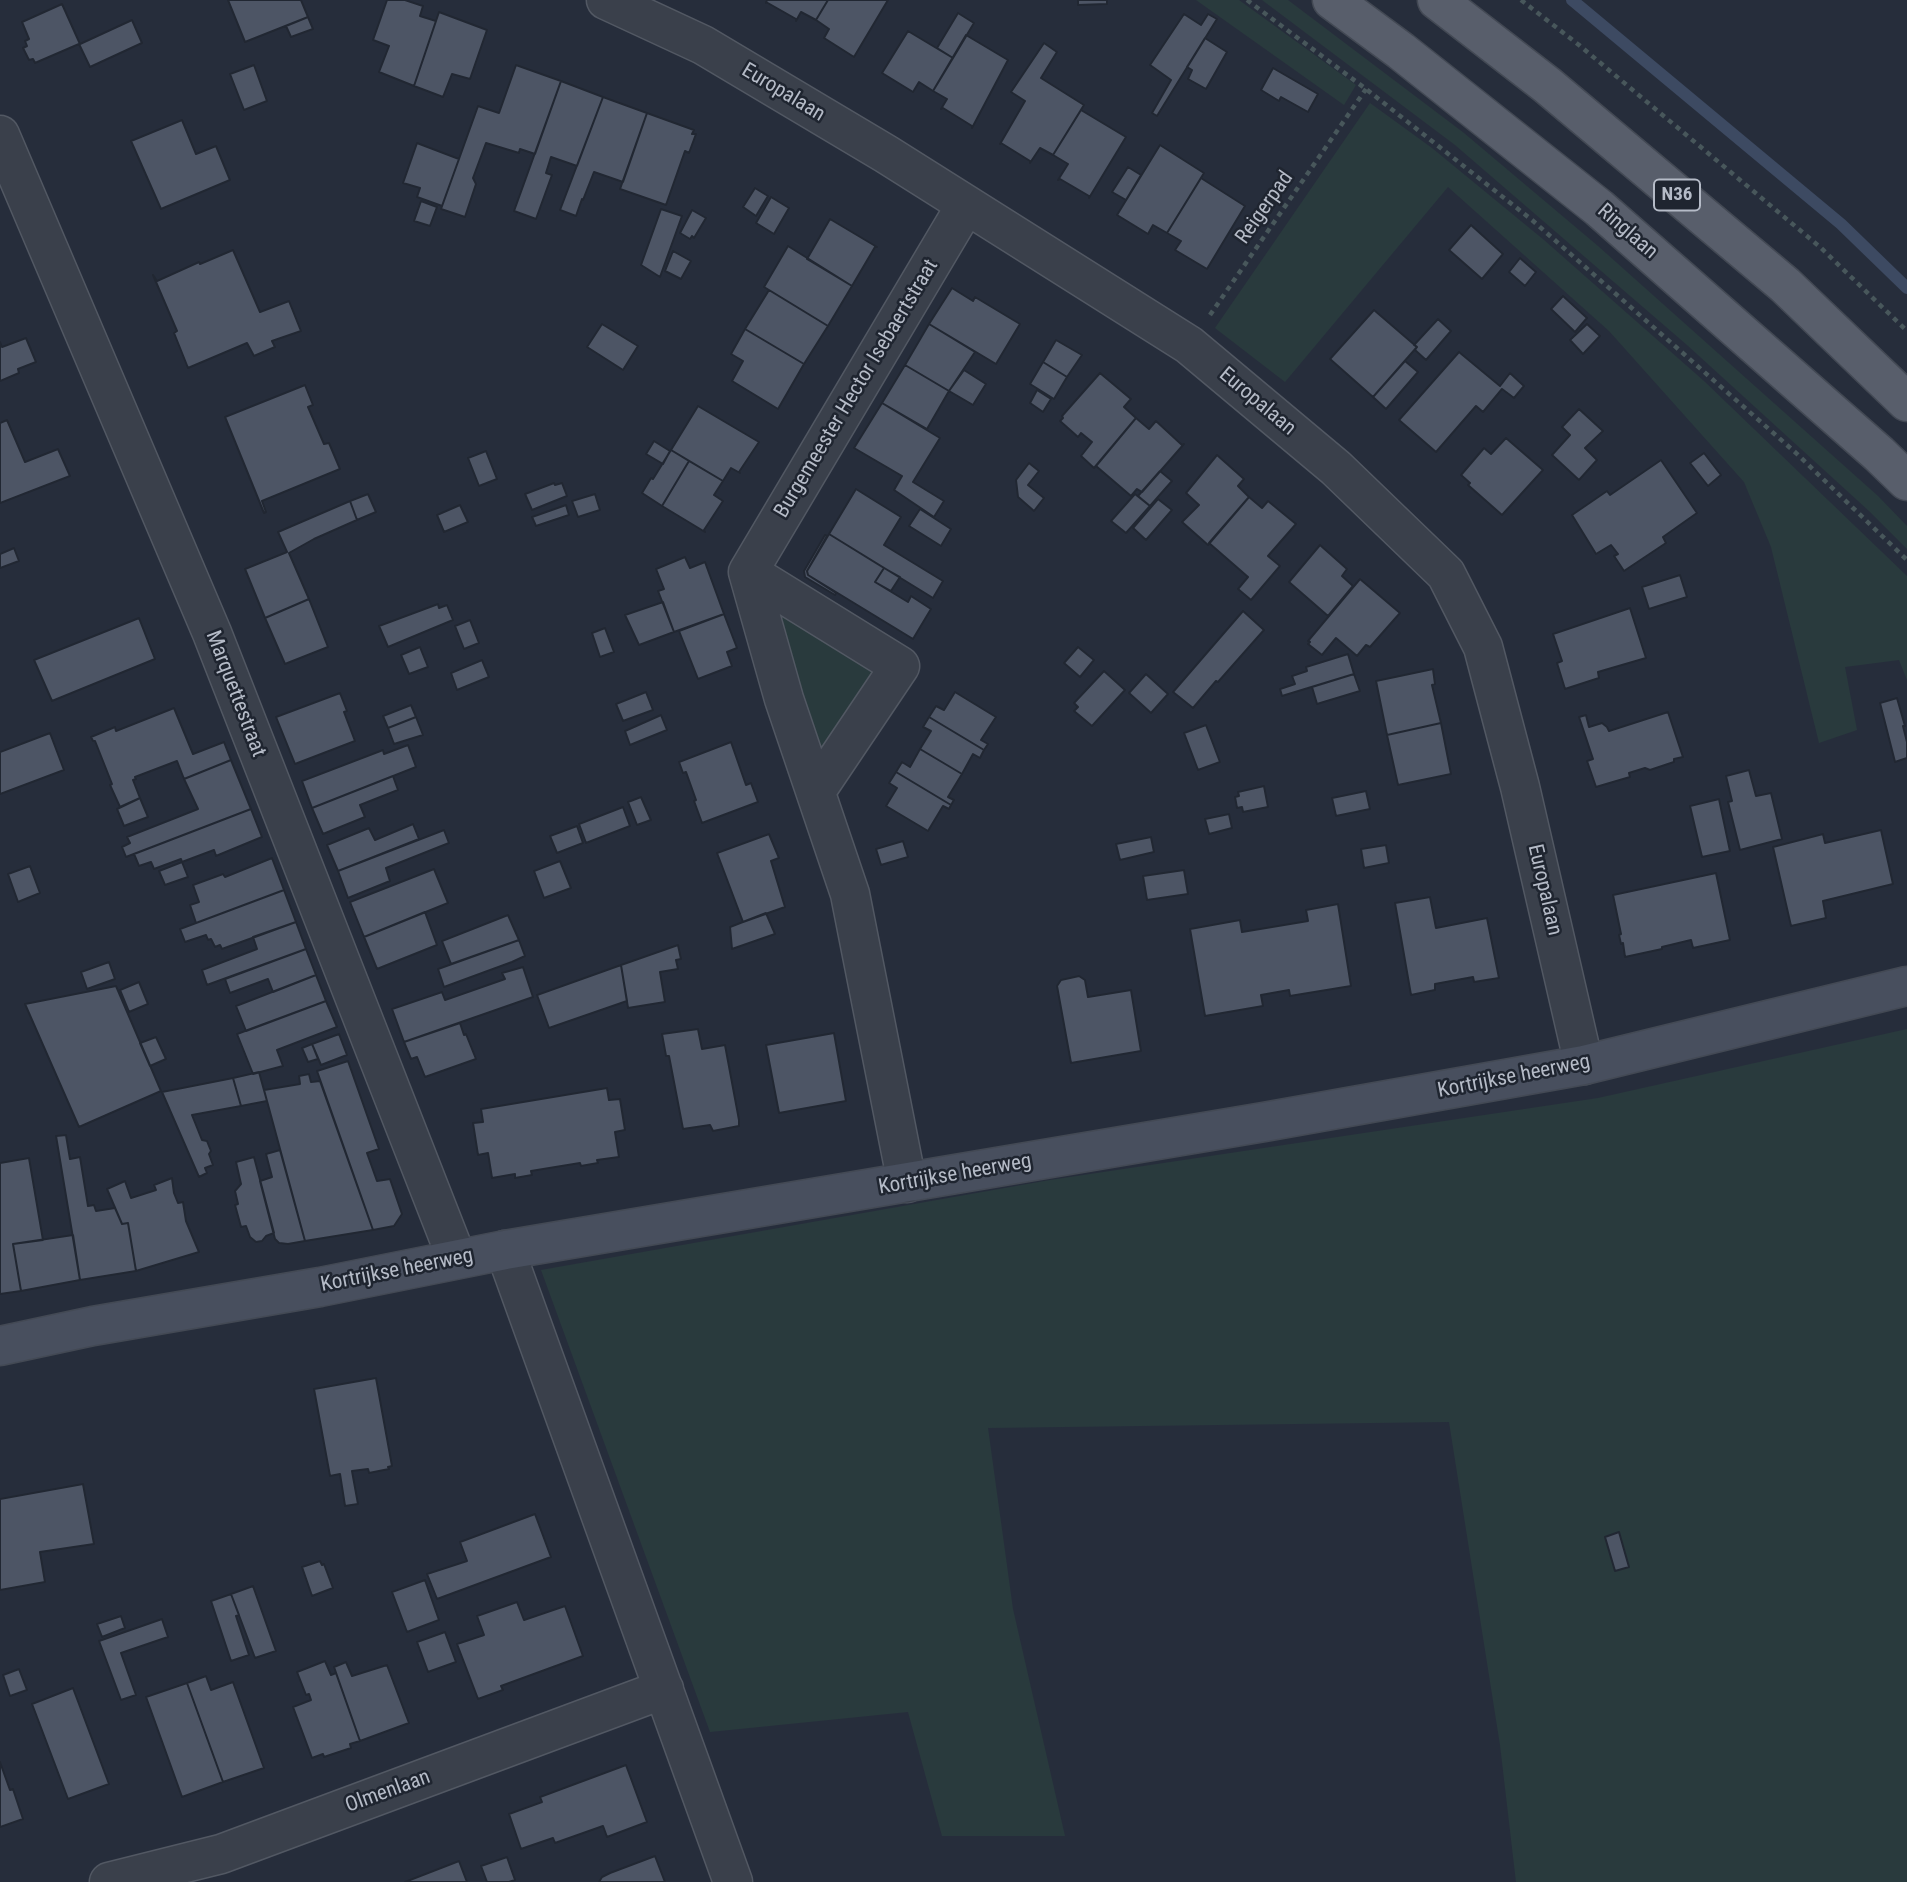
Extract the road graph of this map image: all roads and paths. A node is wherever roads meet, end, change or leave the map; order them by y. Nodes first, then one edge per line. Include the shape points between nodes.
1 (606, 0) edge
2 (1247, 0) edge
3 (1332, 0) edge
4 (1437, 0) edge
5 (1521, 0) edge
6 (1366, 89) junction
7 (0, 135) edge
8 (966, 205) junction
9 (1907, 331) edge
10 (1189, 345) junction
11 (1907, 402) edge
12 (1907, 481) edge
13 (1907, 559) edge
14 (748, 572) junction
15 (816, 791) junction
16 (1907, 985) edge
17 (1584, 1065) junction
18 (907, 1183) junction
19 (505, 1250) junction
20 (457, 1259) junction
21 (0, 1346) edge
22 (664, 1689) junction
23 (109, 1882) edge
24 (733, 1882) edge

1 - 8 street, Europalaan via 703,45
2 - 6 path
3 - 12 main road, Ringlaan via 1599,208
4 - 11 main road, N36 via 1547,85 1785,285
5 - 9 path via 1820,247
6 - 10 path, Reigerpad
6 - 13 path via 1542,229 1796,453
7 - 20 street, Marquettestraat via 212,633
8 - 10 street, Europalaan
8 - 14 street, Burgemeester Hector Isebaertstraat
10 - 17 street, Europalaan via 1336,468 1446,574 1483,647
14 - 15 street
14 - 15 street via 900,666
15 - 18 street via 850,894
16 - 17 street, Kortrijkse heerweg
17 - 18 street, Kortrijkse heerweg
18 - 19 street, Kortrijkse heerweg
19 - 20 street, Kortrijkse heerweg
19 - 22 street
20 - 21 street, Kortrijkse heerweg
22 - 23 street, Olmenlaan via 221,1854
22 - 24 street

